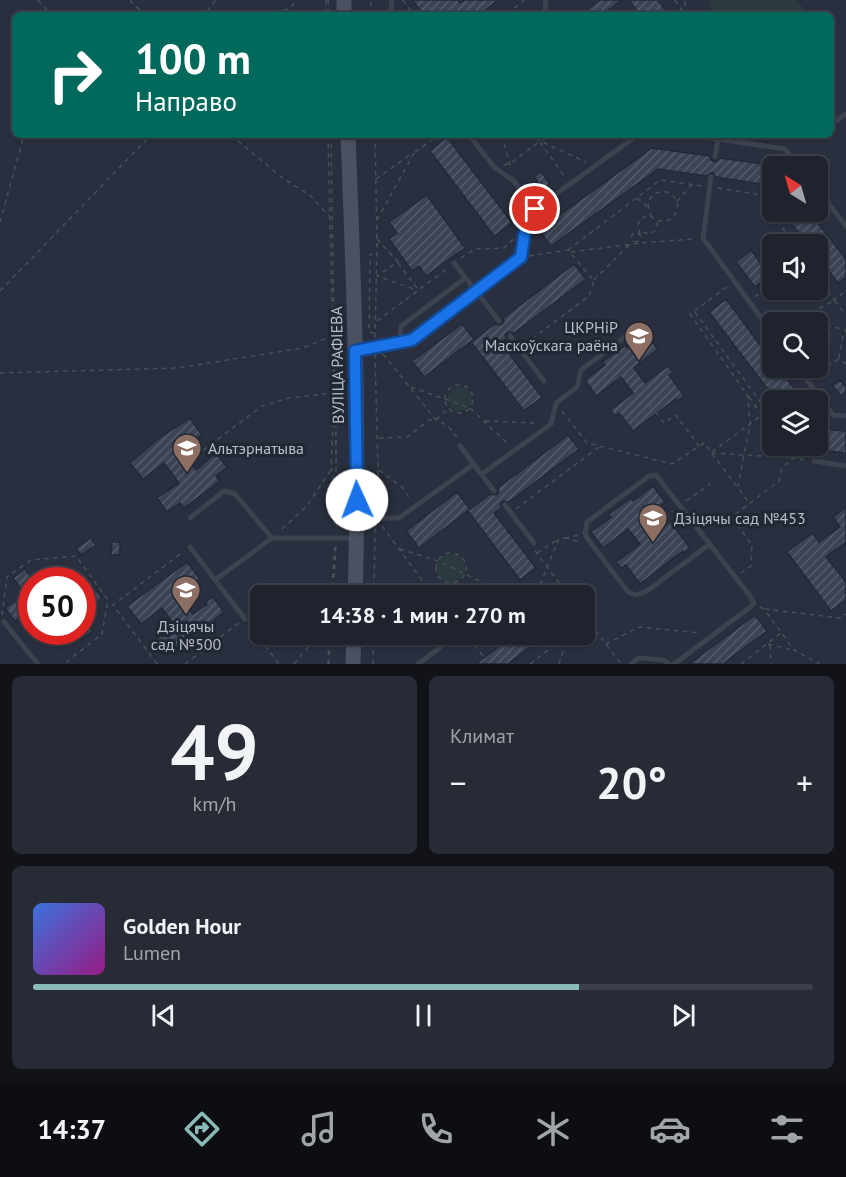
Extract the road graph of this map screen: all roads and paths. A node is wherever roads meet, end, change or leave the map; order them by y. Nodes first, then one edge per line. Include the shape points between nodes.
1 (38, 0) edge
2 (130, 0) edge
3 (216, 0) edge
4 (297, 0) edge
5 (524, 0) edge
6 (48, 12) edge
7 (144, 12) edge
8 (207, 12) joint
9 (511, 12) edge
10 (23, 138) edge
11 (148, 138) edge
12 (234, 138) edge
13 (330, 138) edge
14 (348, 138) edge
15 (375, 138) edge
16 (435, 138) edge
17 (471, 138) edge
18 (503, 138) edge
19 (534, 138) edge
20 (544, 138) edge
21 (634, 138) edge
22 (711, 138) edge
23 (718, 139) junction
24 (540, 141) junction
25 (414, 153) junction
26 (791, 156) edge
27 (715, 157) dead end
28 (511, 163) junction
29 (595, 166) junction
30 (494, 167) junction
31 (711, 177) dead end
32 (375, 180) junction
33 (513, 180) junction
34 (570, 184) junction
35 (692, 185) junction
36 (710, 187) junction
37 (637, 198) junction
38 (677, 201) junction
39 (828, 203) edge
40 (648, 206) junction
41 (535, 209) junction
42 (331, 217) junction
43 (652, 217) junction
44 (656, 220) junction
45 (376, 221) junction
46 (0, 222) edge
47 (846, 226) edge
48 (525, 230) junction
49 (641, 233) junction
50 (787, 234) edge
51 (703, 238) junction
52 (376, 239) junction
53 (633, 241) junction
54 (639, 242) junction
55 (628, 244) junction
56 (569, 251) junction
57 (376, 254) junction
58 (521, 257) junction
59 (398, 262) junction
60 (454, 263) junction
61 (377, 276) junction
62 (465, 278) junction
63 (594, 281) junction
64 (735, 281) junction
65 (418, 290) junction
66 (0, 291) edge
67 (762, 291) edge
68 (828, 291) edge
69 (846, 291) edge
70 (476, 292) junction
71 (834, 300) junction
72 (749, 301) junction
73 (694, 311) junction
74 (815, 312) edge
75 (846, 315) edge
76 (762, 319) edge
77 (377, 321) junction
78 (499, 321) dead end
79 (642, 324) dead end
80 (828, 326) edge
81 (846, 331) edge
82 (376, 333) junction
83 (332, 336) junction
84 (510, 336) dead end
85 (399, 343) junction
86 (376, 347) junction
87 (519, 347) junction
88 (355, 351) junction
89 (839, 359) junction
90 (846, 364) edge
91 (0, 373) edge
92 (806, 379) joint
93 (543, 381) dead end
94 (410, 387) junction
95 (335, 392) junction
96 (748, 396) junction
97 (445, 398) junction
98 (556, 403) junction
99 (333, 404) junction
100 (762, 404) edge
101 (650, 405) dead end
102 (470, 408) junction
103 (449, 409) junction
104 (762, 415) joint
105 (846, 416) edge
106 (436, 420) junction
107 (484, 420) junction
108 (551, 424) junction
109 (750, 424) junction
110 (378, 438) junction
111 (461, 445) joint
112 (699, 446) junction
113 (600, 447) junction
114 (515, 450) junction
115 (711, 453) junction
116 (745, 454) junction
117 (801, 456) edge
118 (793, 458) junction
119 (803, 459) junction
120 (189, 461) dead end
121 (814, 461) joint
122 (474, 464) junction
123 (846, 466) edge
124 (333, 470) junction
125 (378, 470) junction
126 (482, 474) junction
127 (738, 487) junction
128 (494, 491) dead end
129 (750, 504) junction
130 (505, 505) dead end
131 (414, 507) junction
132 (511, 512) junction
133 (190, 518) dead end
134 (375, 518) junction
135 (357, 519) junction
136 (585, 533) junction
137 (272, 538) junction
138 (336, 538) junction
139 (357, 538) junction
140 (559, 538) junction
141 (567, 538) junction
142 (534, 543) joint
143 (710, 544) junction
144 (593, 546) junction
145 (190, 547) joint
146 (400, 549) junction
147 (656, 553) dead end
148 (537, 554) junction
149 (438, 561) junction
150 (547, 567) junction
151 (465, 573) junction
152 (670, 574) junction
153 (735, 578) junction
154 (215, 580) junction
155 (560, 584) edge
156 (333, 585) edge
157 (355, 585) edge
158 (374, 585) edge
159 (426, 585) edge
160 (488, 585) edge
161 (540, 585) edge
162 (754, 603) junction
163 (764, 609) junction
164 (846, 614) edge
165 (245, 619) junction
166 (4, 622) joint
167 (595, 631) edge
168 (782, 633) junction
169 (713, 635) junction
170 (606, 644) junction
171 (768, 644) junction
172 (309, 645) edge
173 (329, 645) edge
174 (354, 645) edge
175 (374, 645) edge
176 (443, 645) edge
177 (555, 645) edge
178 (565, 645) edge
179 (794, 650) junction
180 (750, 657) junction
181 (38, 664) edge
182 (64, 664) edge
183 (157, 664) edge
184 (184, 664) edge
185 (279, 664) edge
186 (294, 664) edge
187 (328, 664) edge
188 (353, 664) edge
189 (373, 664) edge
190 (418, 664) edge
191 (530, 664) edge
192 (559, 664) edge
193 (621, 664) edge
194 (632, 664) edge
195 (669, 664) edge
196 (674, 664) edge
197 (741, 664) edge
198 (749, 664) edge
199 (771, 664) edge
200 (820, 664) edge

1 - 6 path
2 - 7 path
3 - 8 path
4 - 8 path via 289,9 276,11
5 - 9 path
10 - 46 path
11 - 66 path
12 - 42 path via 280,177 311,196
13 - 42 path
14 - 88 main road, ВУЛІЦА РАФІЕВА
15 - 32 path
16 - 25 path
17 - 30 lane
18 - 28 path
19 - 24 path
20 - 24 path
21 - 29 lane
22 - 23 lane
23 - 26 lane via 785,149
23 - 27 lane
24 - 28 path
24 - 29 path
24 - 34 path
25 - 32 path
25 - 45 path
28 - 30 path
28 - 33 path
29 - 34 lane
30 - 33 lane
31 - 36 lane
32 - 45 path
33 - 41 lane
34 - 41 lane
35 - 36 path
35 - 37 path via 660,180
35 - 38 path
36 - 50 path via 756,194
36 - 51 lane
37 - 40 path
37 - 56 path
38 - 40 path via 669,193 661,192 652,195
38 - 44 path via 674,217 665,222
39 - 47 lane
40 - 43 path
41 - 48 lane
42 - 83 path
42 - 95 path
43 - 44 path
43 - 49 path via 649,214 640,219
44 - 49 path via 655,231
45 - 52 path
48 - 58 lane
48 - 60 path via 504,248 475,249
49 - 53 path via 632,234
49 - 54 path
51 - 54 path
51 - 64 lane
52 - 57 path
52 - 59 path
53 - 54 path
53 - 55 path
54 - 55 path
55 - 56 path
55 - 63 path
56 - 58 path
56 - 63 path
57 - 61 path
57 - 82 path via 370,254 369,332
58 - 70 lane
59 - 61 path
59 - 65 path
60 - 62 lane
60 - 65 path
61 - 65 path
61 - 77 path
62 - 70 lane
62 - 85 lane via 401,326
63 - 87 path via 589,296
64 - 72 lane
64 - 73 path
65 - 77 path
67 - 72 path
68 - 71 path
69 - 71 path
70 - 78 lane
70 - 85 lane via 412,340
71 - 74 path
71 - 75 path
72 - 76 lane
73 - 96 path via 690,314
73 - 100 path
77 - 82 path
79 - 98 lane via 581,370 578,387
80 - 81 path
81 - 89 path
82 - 86 path
83 - 91 path via 303,348 177,368
83 - 95 path
84 - 87 lane
85 - 86 lane
86 - 88 lane
86 - 94 path
86 - 110 path
87 - 93 lane
88 - 135 main road, ВУЛІЦА РАФІЕВА
89 - 90 path
89 - 92 path
92 - 105 lane via 833,415
94 - 97 path
94 - 106 path
95 - 99 path
95 - 120 path via 261,406
96 - 104 path
96 - 109 path
97 - 102 path
97 - 102 path via 453,387 465,386 473,397
97 - 103 path
98 - 108 lane
98 - 113 path via 587,443
99 - 124 path
99 - 124 path via 337,404 337,470
101 - 112 path via 664,423 676,415
102 - 103 path via 460,413
102 - 107 path
103 - 106 path
104 - 109 path
106 - 110 path via 429,420 407,437
106 - 111 path via 448,426
107 - 108 path
107 - 114 path
108 - 114 lane
109 - 115 path
109 - 116 path
110 - 125 path
111 - 122 lane
112 - 113 path via 672,464
112 - 115 path via 704,443
113 - 132 path
114 - 126 lane
115 - 116 path
115 - 127 path
116 - 118 path
116 - 127 path
117 - 119 path
118 - 119 path
118 - 129 path via 782,468 779,481
119 - 121 path
121 - 123 lane
122 - 126 lane
122 - 131 lane
124 - 137 path via 307,506
124 - 138 path
125 - 131 path via 402,487
125 - 134 path
126 - 128 lane
127 - 129 path
129 - 153 path via 732,517 752,545 751,566
130 - 132 lane
131 - 134 lane via 399,518
132 - 142 lane
133 - 137 lane via 224,491 229,492
134 - 135 lane
134 - 146 path
134 - 158 path
135 - 139 main road, ВУЛІЦА РАФІЕВА
136 - 141 path
136 - 143 lane via 587,522 649,476 656,475
136 - 144 lane
137 - 138 lane
137 - 154 lane
138 - 139 lane
138 - 156 path
139 - 157 main road, ВУЛІЦА РАФІЕВА
140 - 141 path
140 - 148 path
140 - 150 path
141 - 144 path
142 - 148 path
143 - 152 lane
143 - 153 lane
144 - 152 lane via 628,592 637,595 647,591
145 - 154 lane
145 - 183 path via 113,605
146 - 149 path
146 - 159 path
147 - 152 path
148 - 150 path
149 - 151 path
149 - 151 path via 446,554 456,554 465,563
149 - 151 path via 436,570 443,581 456,582
150 - 155 path
150 - 161 path
151 - 160 path
153 - 162 lane
154 - 165 lane
162 - 163 path
162 - 169 lane
163 - 164 path via 840,618
163 - 168 path
165 - 184 path
165 - 185 path
166 - 181 lane
166 - 182 path via 7,577 30,560 76,556 108,600 102,634
167 - 170 path
168 - 171 path
168 - 179 path
169 - 170 path via 639,627
169 - 196 lane
170 - 193 path
171 - 179 path
171 - 180 path
171 - 199 path
172 - 186 path
173 - 187 path
174 - 188 main road
175 - 189 path
176 - 190 lane
177 - 191 path
178 - 192 path
179 - 200 path
180 - 197 path
180 - 198 path
194 - 195 lane via 639,658

